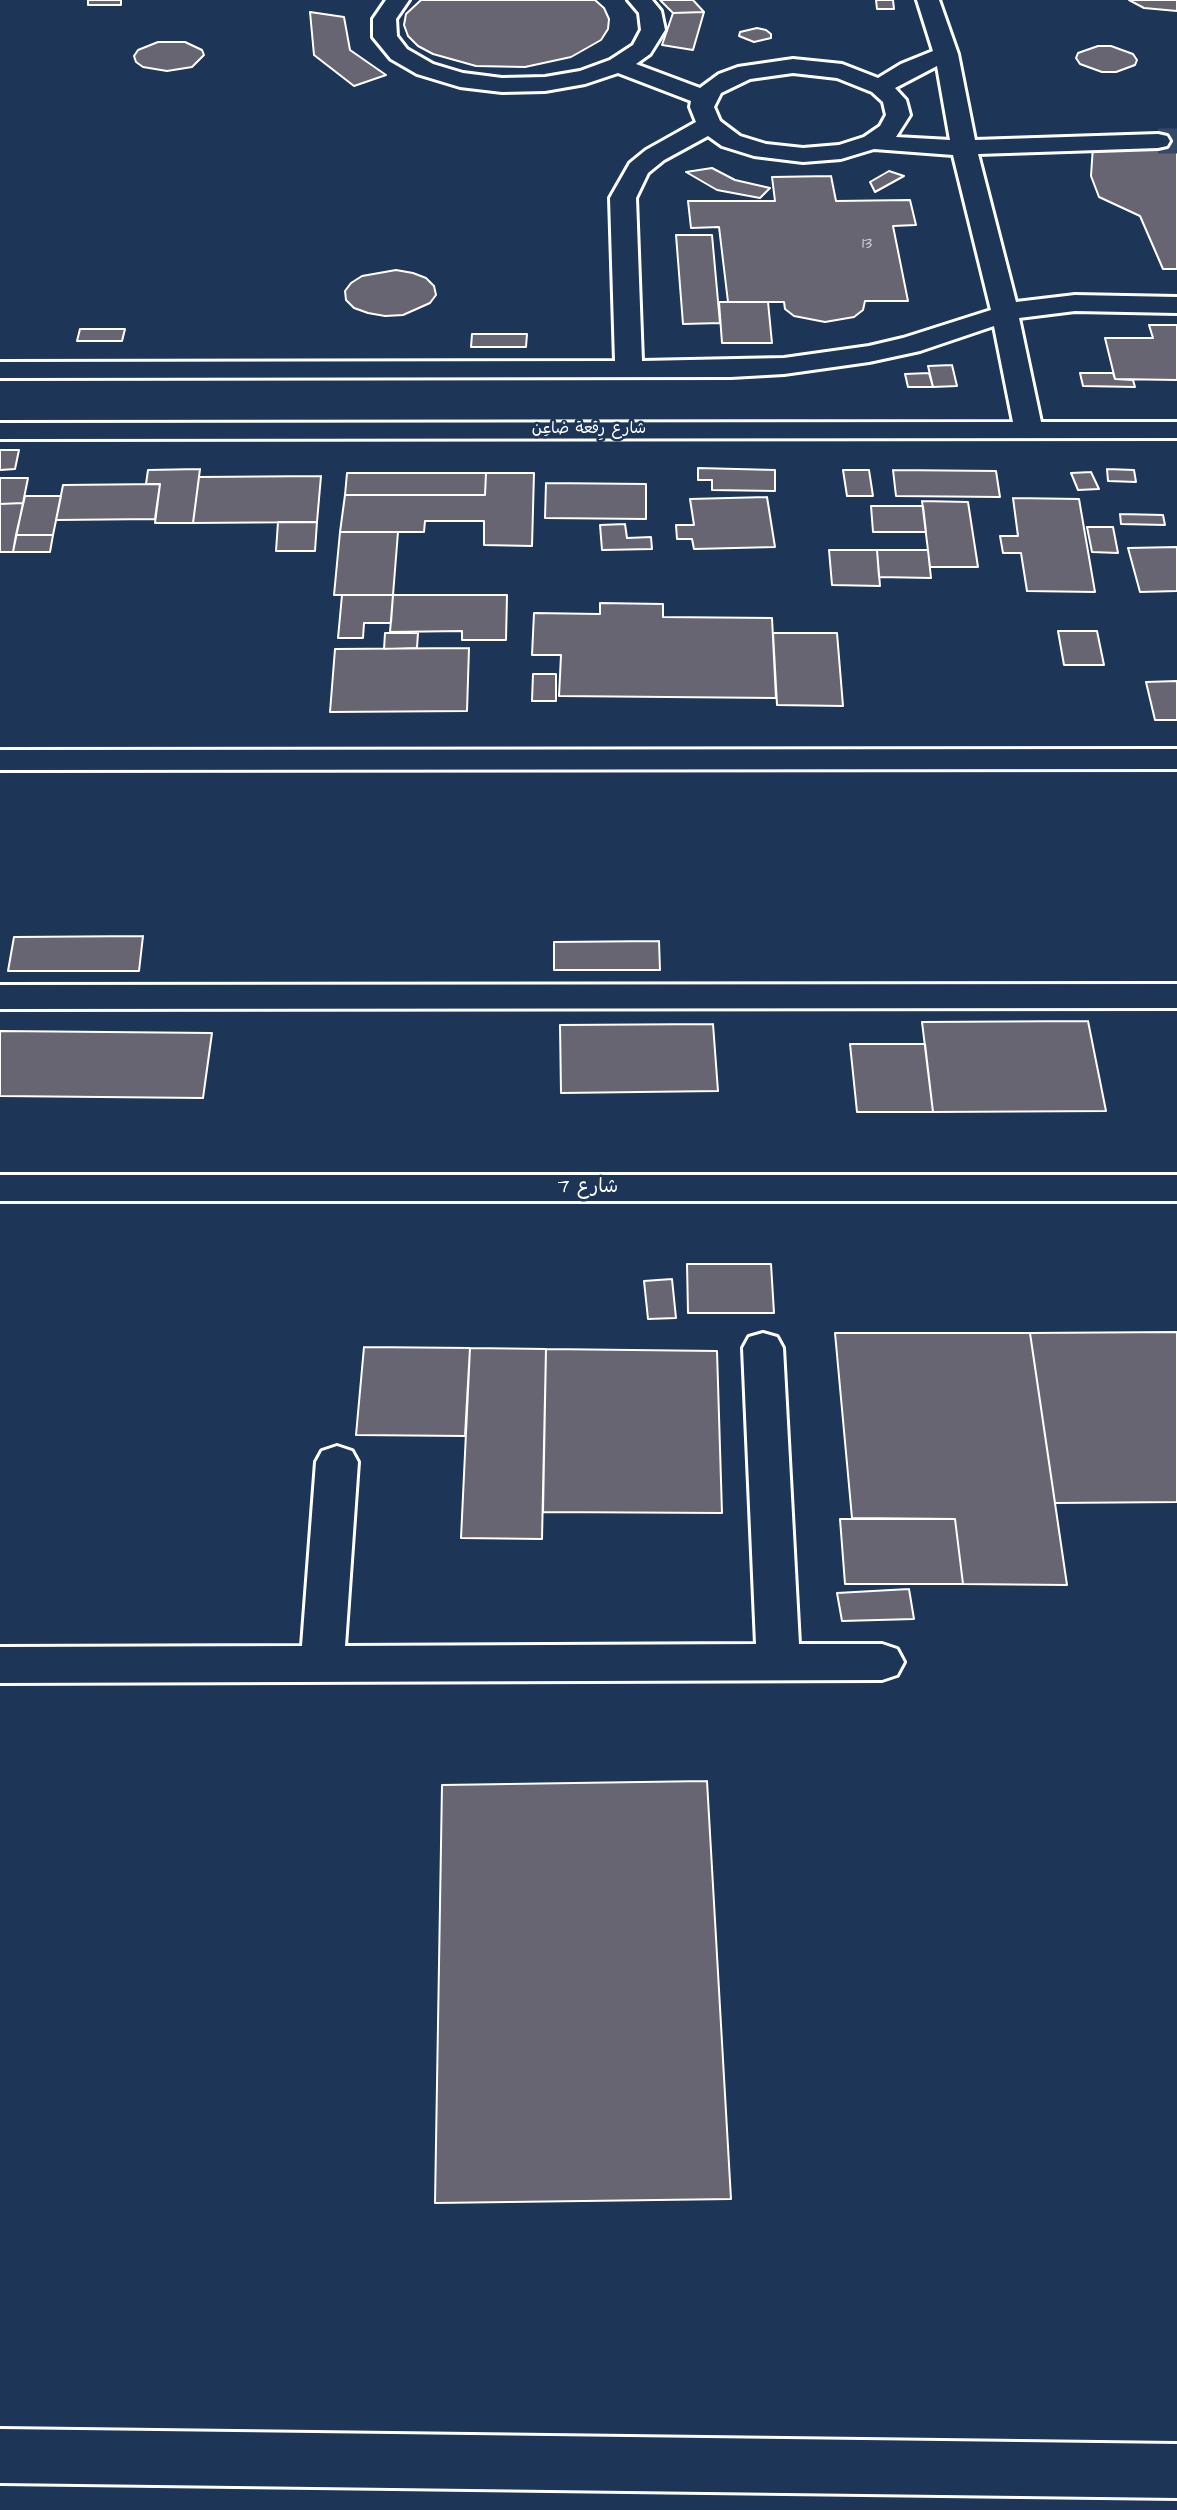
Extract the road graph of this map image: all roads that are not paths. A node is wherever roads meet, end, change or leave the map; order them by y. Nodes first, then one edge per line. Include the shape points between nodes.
1 (398, 0) edge
2 (639, 0) edge
3 (928, 0) edge
4 (946, 54) junction
5 (618, 65) junction
6 (880, 87) junction
7 (704, 99) junction
8 (709, 125) junction
9 (1158, 141) tunnel mouth
10 (873, 142) junction
11 (964, 148) junction
12 (1177, 305) edge
13 (1005, 313) junction
14 (629, 368) junction
15 (0, 370) edge
16 (0, 430) edge
17 (1029, 430) junction
18 (1177, 430) edge
19 (1177, 759) edge
20 (0, 760) edge
21 (1177, 996) edge
22 (0, 997) edge
23 (0, 1188) edge
24 (1177, 1188) edge
25 (763, 1348) dead end
26 (337, 1462) dead end
27 (778, 1661) junction
28 (882, 1662) dead end
29 (322, 1663) junction
30 (0, 1665) edge
31 (0, 2456) edge
32 (1177, 2471) edge

1 - 5 street via 383,19 385,37 399,54 425,69 460,79 545,84
2 - 5 street via 650,12 653,30 642,49
3 - 4 street
4 - 6 street
4 - 11 street
5 - 7 street
6 - 7 street via 842,71 793,66 727,79
6 - 10 street via 894,100 898,115 890,130
7 - 8 street
8 - 10 street via 731,141 777,153 841,152
8 - 14 street via 639,168 623,198
9 - 11 street
10 - 11 street
11 - 13 street
12 - 13 street via 1050,304
13 - 14 street via 910,345 827,361 731,369
13 - 17 street
14 - 15 street
16 - 17 street, شارع رِقعة ضاعِن
17 - 18 street, شارع رِقعة ضاعِن
19 - 20 street
21 - 22 street
23 - 24 street, شارع 7
25 - 27 street
26 - 29 street
27 - 28 street
27 - 29 street
29 - 30 street
31 - 32 street

